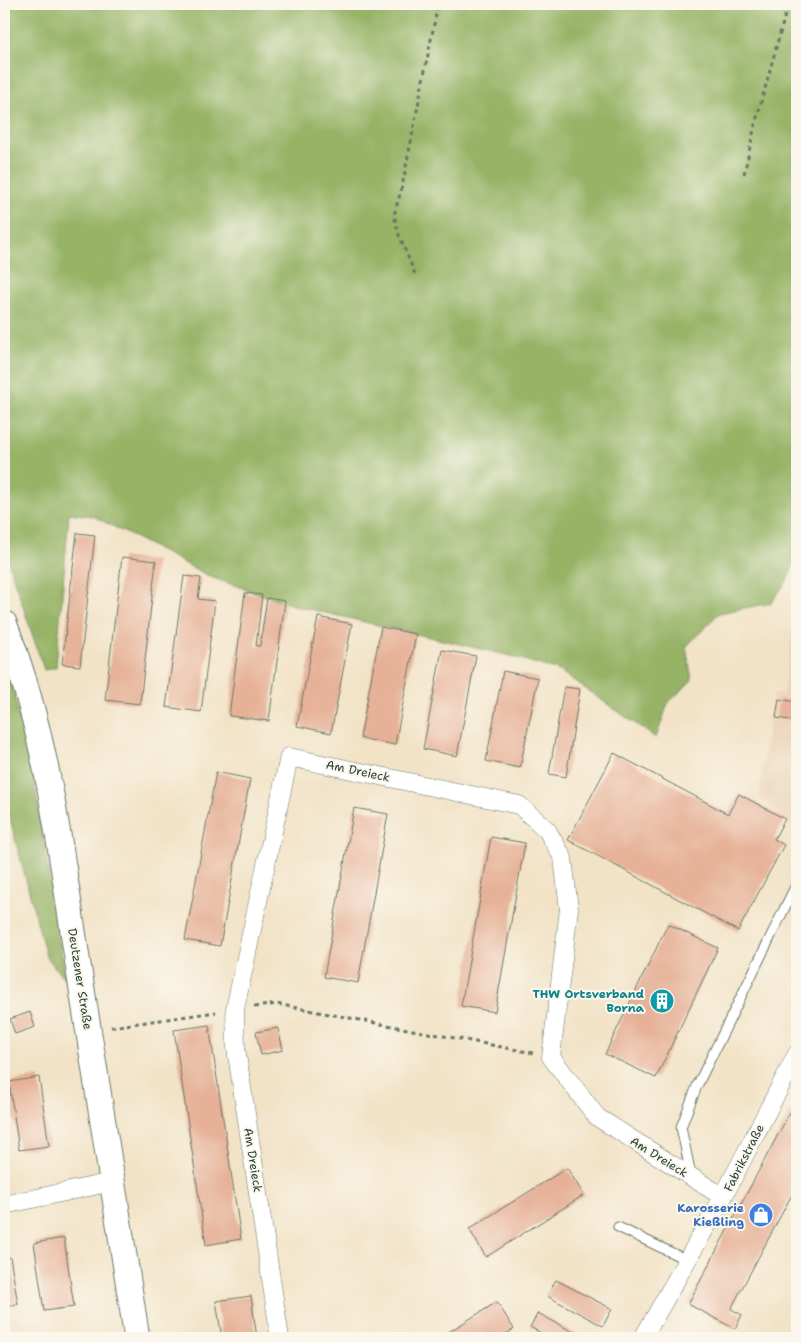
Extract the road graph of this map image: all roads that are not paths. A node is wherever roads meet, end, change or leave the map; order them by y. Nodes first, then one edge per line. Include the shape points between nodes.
1 (4, 623) edge
2 (797, 883) edge
3 (797, 1054) edge
4 (691, 1176) junction
5 (112, 1182) junction
6 (723, 1197) junction
7 (4, 1205) edge
8 (618, 1227) dead end
9 (687, 1260) junction
10 (137, 1338) edge
11 (280, 1338) edge
12 (643, 1338) edge

1 - 5 main road, Deutzener Straße via 26,686 42,750
2 - 4 lane via 697,1086 681,1127
3 - 6 street, Fabrikstraße
4 - 6 street, Am Dreieck
4 - 11 street, Am Dreieck via 597,1117 551,1057 569,909 563,858 548,830 519,805 289,757 235,1009 236,1048
5 - 7 street
5 - 10 main road, Deutzener Straße
6 - 9 street, Fabrikstraße
8 - 9 lane
9 - 12 street, Fabrikstraße

